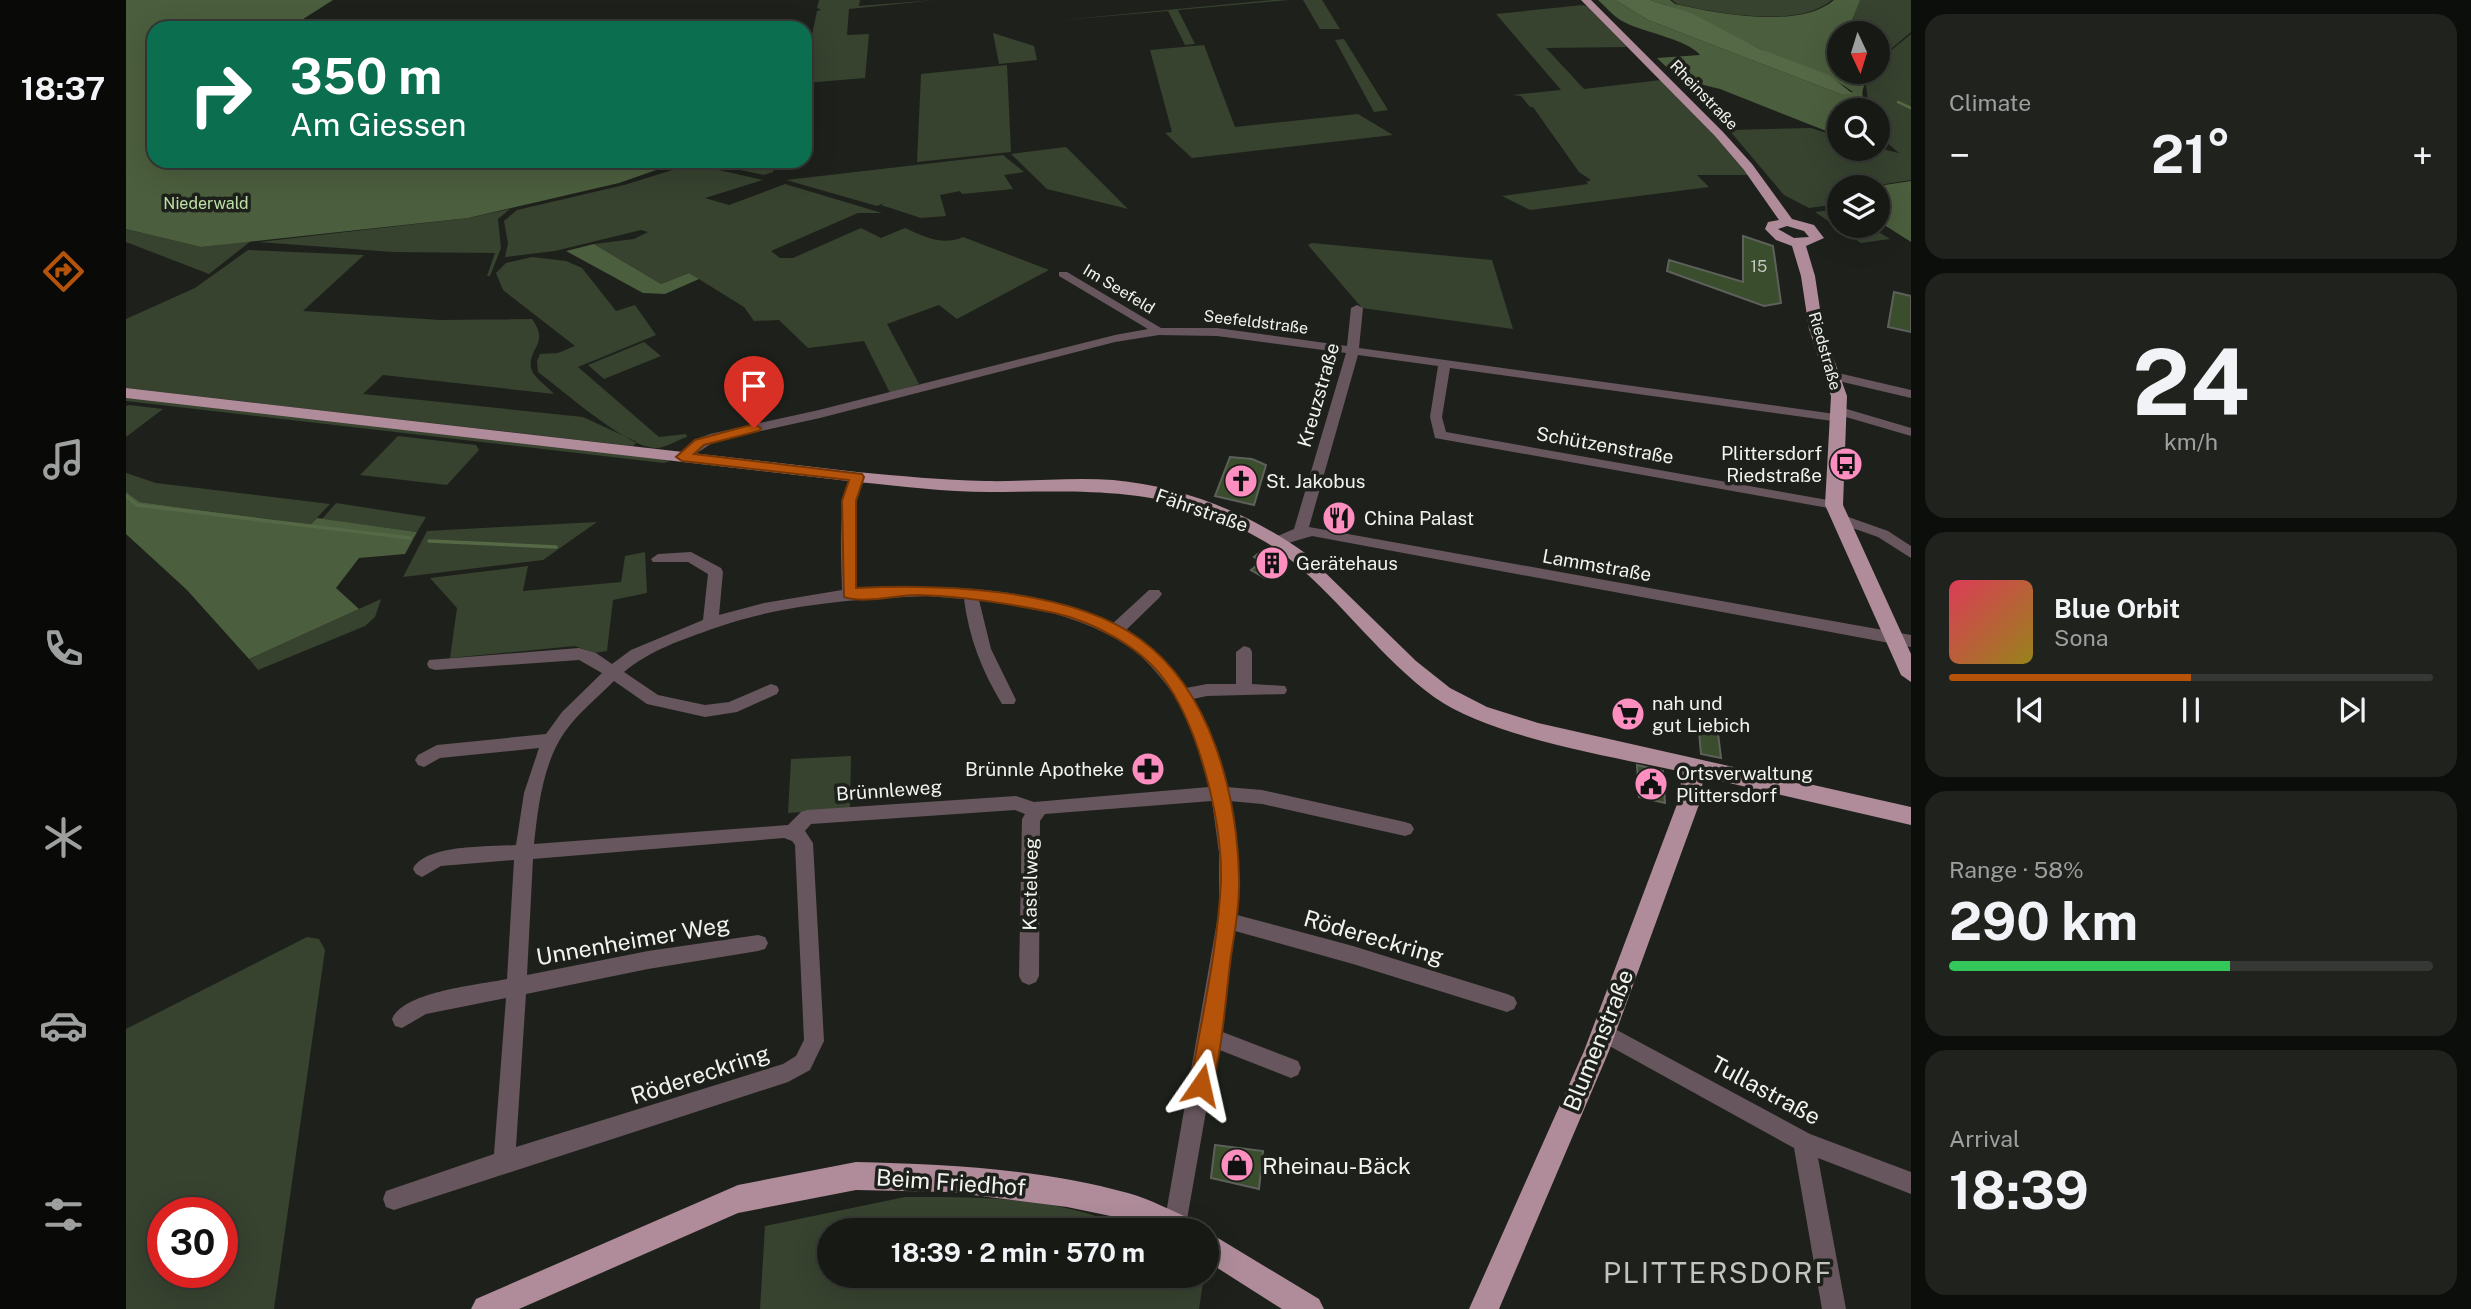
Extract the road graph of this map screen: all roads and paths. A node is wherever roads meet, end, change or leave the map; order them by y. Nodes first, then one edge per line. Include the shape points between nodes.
1 (1586, 0) edge
2 (1787, 222) junction
3 (1800, 246) junction
4 (1063, 274) dead end
5 (1357, 308) dead end
6 (1158, 331) junction
7 (1353, 350) junction
8 (1444, 365) junction
9 (1834, 376) junction
10 (126, 393) edge
11 (1911, 394) edge
12 (1840, 414) junction
13 (1911, 432) edge
14 (682, 457) junction
15 (857, 477) junction
16 (1837, 512) junction
17 (1300, 533) junction
18 (1278, 541) junction
19 (1911, 553) edge
20 (658, 559) dead end
21 (849, 594) junction
22 (971, 594) junction
23 (1154, 594) dead end
24 (710, 624) junction
25 (1115, 631) junction
26 (1903, 640) edge
27 (1244, 652) dead end
28 (435, 664) dead end
29 (614, 673) junction
30 (1911, 675) edge
31 (1244, 689) junction
32 (771, 690) dead end
33 (1279, 690) dead end
34 (1183, 695) junction
35 (1008, 700) dead end
36 (551, 740) junction
37 (424, 760) dead end
38 (1693, 766) junction
39 (1220, 793) junction
40 (1037, 811) junction
41 (1911, 816) edge
42 (1405, 828) dead end
43 (791, 833) junction
44 (525, 851) junction
45 (422, 869) dead end
46 (1227, 921) junction
47 (758, 943) dead end
48 (1030, 976) dead end
49 (517, 986) junction
50 (1507, 1003) dead end
51 (402, 1019) dead end
52 (1602, 1031) junction
53 (1210, 1037) junction
54 (1291, 1068) dead end
55 (1804, 1142) junction
56 (504, 1162) junction
57 (1911, 1183) edge
58 (394, 1199) dead end
59 (1156, 1218) edge
60 (1181, 1218) edge
61 (1219, 1253) edge
62 (1301, 1307) edge
63 (486, 1309) edge
64 (1484, 1309) edge
65 (1834, 1309) edge

1 - 2 main road, Rheinstraße via 1719,134
2 - 3 main road via 1770,229
2 - 3 main road, Rheinstraße via 1804,226 1817,236
3 - 9 main road, Riedstraße via 1816,329
4 - 6 street, Im Seefeld
5 - 7 street, Kreuzstraße
6 - 7 street, Seefeldstraße via 1202,330
6 - 14 street, Seefeldstraße via 715,437
7 - 8 street, Seefeldstraße
7 - 17 street, Kreuzstraße
8 - 12 street, Seefeldstraße
8 - 16 street, Schützenstraße via 1436,417 1440,435
9 - 11 street
9 - 12 main road, Riedstraße
10 - 14 main road, Fährstraße
12 - 13 street, Riedstraße
12 - 16 main road, Riedstraße
14 - 15 main road, Fährstraße
15 - 18 main road, Fährstraße via 967,486 1133,488 1230,518
15 - 21 street via 849,501
16 - 19 street, Schützenstraße
16 - 26 main road, Riedstraße
17 - 18 street, Lammstraße
17 - 26 street, Lammstraße via 1312,531
18 - 38 main road, Fährstraße via 1443,693 1480,712 1537,731
20 - 24 street via 691,557 716,572
21 - 22 street via 917,590
21 - 24 street via 786,603
22 - 25 street via 1060,609
22 - 35 street via 979,645
23 - 25 street
24 - 29 street via 634,656
25 - 34 street via 1150,655
26 - 30 main road, Riedstraße
27 - 31 street
28 - 29 street via 579,654
29 - 32 street via 653,700 705,710 731,708
29 - 36 street via 576,707
31 - 33 street
31 - 34 street
34 - 39 street
36 - 37 street via 437,752
36 - 44 street via 534,785
38 - 41 main road, Fährstraße
38 - 52 main road, Blumenstraße via 1690,799
39 - 40 street, Kastelweg via 1052,804
39 - 42 street via 1262,797
39 - 46 street via 1230,877
40 - 43 street, Brünnleweg via 1016,803 807,817
40 - 48 street, Kastelweg via 1031,819
43 - 44 street
43 - 56 street, Rödereckring via 804,843 813,990 814,1041 803,1063 788,1072
44 - 45 street via 439,859
44 - 49 street
46 - 50 street, Rödereckring
46 - 53 street
47 - 49 street, Unnenheimer Weg
49 - 51 street, Unnenheimer Weg via 421,1006
49 - 56 street
52 - 55 street, Tullastraße
52 - 64 main road, Blumenstraße
53 - 54 street
53 - 60 street
55 - 57 street, Tullastraße
55 - 65 street
56 - 58 street, Rödereckring
59 - 63 main road, Beim Friedhof via 1131,1207 1011,1184 856,1176 738,1199
61 - 62 main road

